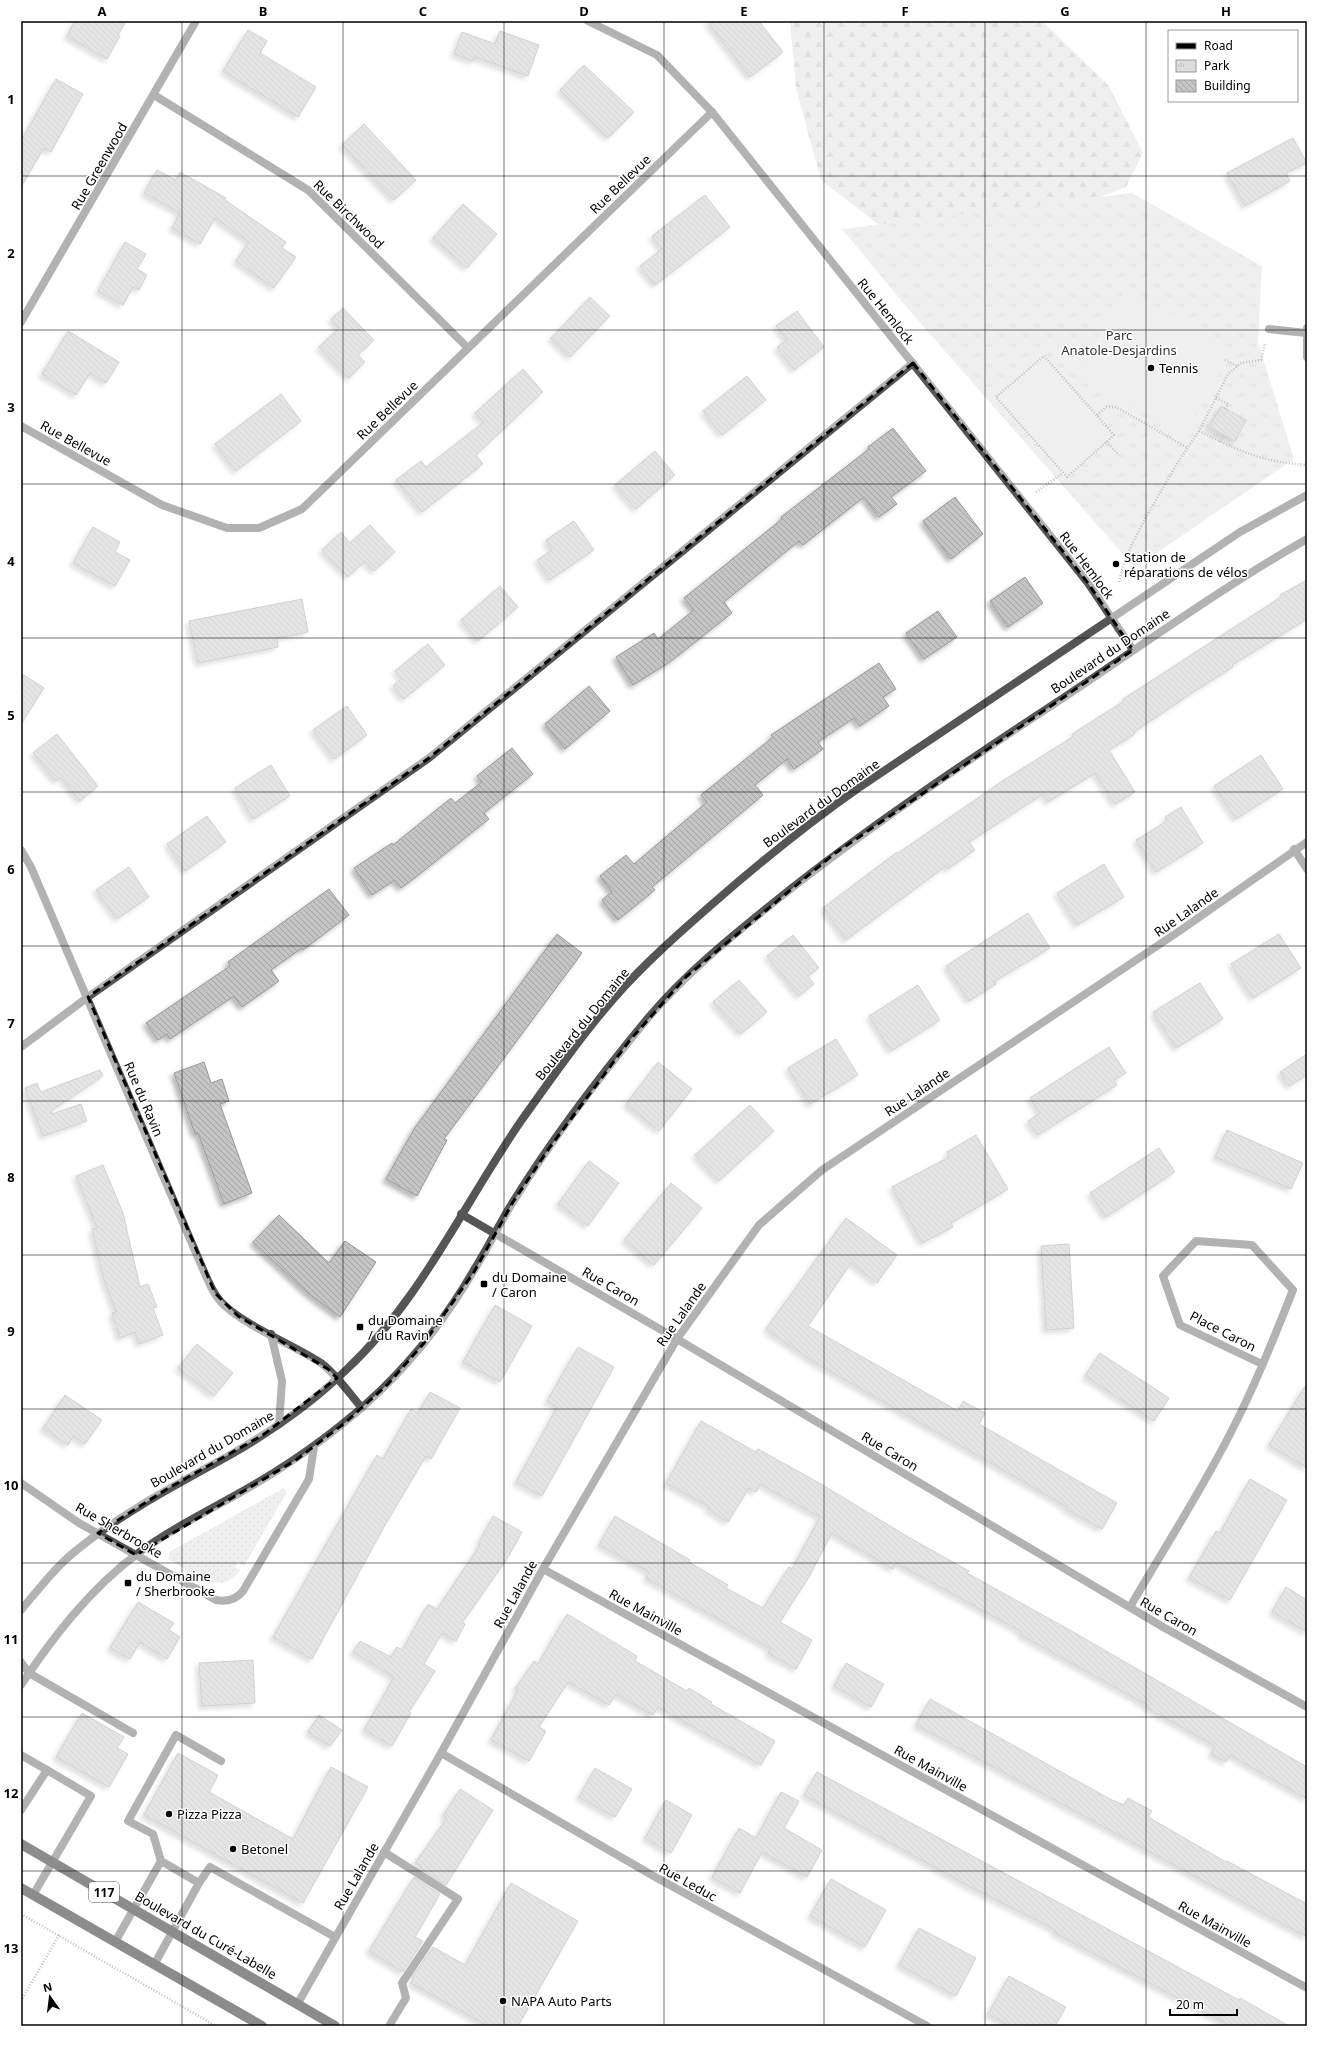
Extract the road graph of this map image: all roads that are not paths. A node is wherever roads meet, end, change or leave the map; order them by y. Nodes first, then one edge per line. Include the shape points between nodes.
1 (196, 21) edge
2 (588, 21) edge
3 (154, 94) junction
4 (712, 112) junction
5 (21, 322) edge
6 (1307, 328) edge
7 (1269, 329) dead end
8 (1306, 332) edge
9 (468, 348) junction
10 (1307, 357) edge
11 (913, 363) junction
12 (21, 426) edge
13 (1307, 495) edge
14 (1307, 539) edge
15 (1111, 618) junction
16 (1133, 650) junction
17 (1307, 842) edge
18 (1294, 849) junction
19 (21, 850) edge
20 (1307, 868) edge
21 (88, 997) junction
22 (21, 1047) edge
23 (461, 1214) junction
24 (495, 1234) junction
25 (271, 1334) junction
26 (677, 1338) junction
27 (1262, 1364) junction
28 (337, 1378) junction
29 (362, 1408) junction
30 (279, 1424) junction
31 (314, 1447) junction
32 (21, 1483) edge
33 (98, 1533) junction
34 (136, 1554) junction
35 (543, 1569) junction
36 (1130, 1607) junction
37 (21, 1610) edge
38 (21, 1662) edge
39 (29, 1673) junction
40 (21, 1685) edge
41 (1307, 1707) edge
42 (133, 1733) dead end
43 (441, 1753) junction
44 (21, 1755) edge
45 (221, 1761) dead end
46 (47, 1770) junction
47 (21, 1810) edge
48 (21, 1844) edge
49 (384, 1852) junction
50 (161, 1861) junction
51 (52, 1862) junction
52 (200, 1883) junction
53 (21, 1888) edge
54 (33, 1895) junction
55 (134, 1909) junction
56 (172, 1931) junction
57 (335, 1937) junction
58 (115, 1942) junction
59 (154, 1965) junction
60 (1307, 1988) edge
61 (298, 2003) junction
62 (260, 2026) edge
63 (335, 2026) edge
64 (389, 2026) edge
65 (927, 2026) edge

1 - 3 street, Rue Greenwood
2 - 4 street, Rue Hemlock via 657,55
3 - 5 street, Rue Greenwood
3 - 9 street, Rue Birchwood via 308,190
4 - 9 street, Rue Bellevue
4 - 11 street, Rue Hemlock
6 - 8 street
7 - 8 street
8 - 10 street
9 - 12 street, Rue Bellevue via 302,510 259,528 227,528 162,505
11 - 15 street, Rue Hemlock via 1088,583
11 - 21 street via 429,758
13 - 15 street, Boulevard du Domaine via 1240,532
14 - 16 street, Boulevard du Domaine
15 - 16 street, Rue Hemlock
15 - 23 street, Boulevard du Domaine via 818,817 734,885 672,940 615,997 582,1038 502,1149
16 - 24 street, Boulevard du Domaine via 945,775 858,837 820,865 704,961 668,995 612,1063 546,1152
17 - 18 street, Rue Lalande
18 - 20 street
18 - 26 street, Rue Lalande via 1178,932 822,1170 759,1225
19 - 21 street, Rue du Ravin via 31,867
21 - 22 street
21 - 25 street, Rue du Ravin via 215,1293 223,1304 238,1316
23 - 24 street, Rue Caron
23 - 28 street, Boulevard du Domaine via 437,1257 395,1317
24 - 26 street, Rue Caron
24 - 29 street, Boulevard du Domaine via 474,1272 424,1344
25 - 28 street, Rue du Ravin via 321,1364
25 - 30 street via 282,1381
26 - 35 street, Rue Lalande
26 - 36 street, Rue Caron
27 - 27 street, Place Caron via 1180,1325 1163,1276 1196,1240 1252,1245 1293,1290
27 - 36 street, Place Caron via 1230,1434
28 - 29 street, Rue du Ravin
28 - 30 street, Boulevard du Domaine via 305,1406
29 - 31 street, Boulevard du Domaine
30 - 33 street, Boulevard du Domaine via 167,1489
31 - 34 street, Boulevard du Domaine
31 - 34 street, Rue Sherbrooke via 309,1478 239,1596 230,1600 216,1600
32 - 33 street, Rue Sherbrooke
33 - 34 street, Rue Sherbrooke
33 - 37 street, Boulevard du Domaine via 65,1560
34 - 39 street, Boulevard du Domaine via 69,1620
35 - 43 street, Rue Lalande
35 - 60 street, Rue Mainville
36 - 41 street, Rue Caron
38 - 39 street
39 - 40 street, Boulevard du Domaine
39 - 42 street
43 - 49 street, Rue Lalande
43 - 65 street, Rue Leduc via 657,1878
44 - 46 street
45 - 50 street via 176,1735 128,1820 153,1834
46 - 47 street
46 - 51 street via 91,1796
48 - 51 main road, Boulevard du Curé-Labelle / 117
49 - 57 street, Rue Lalande
49 - 64 street via 458,1899 402,1983 406,1998
50 - 52 street
50 - 55 street
51 - 54 street
51 - 55 main road, Boulevard du Curé-Labelle / 117
52 - 56 street
52 - 57 street via 210,1867
53 - 54 main road
54 - 58 main road
55 - 56 main road, Boulevard du Curé-Labelle / 117
55 - 58 street
56 - 59 street
56 - 61 main road, Boulevard du Curé-Labelle / 117
57 - 61 street, Rue Lalande
58 - 59 main road
59 - 62 main road
61 - 63 main road, Boulevard du Curé-Labelle / 117

